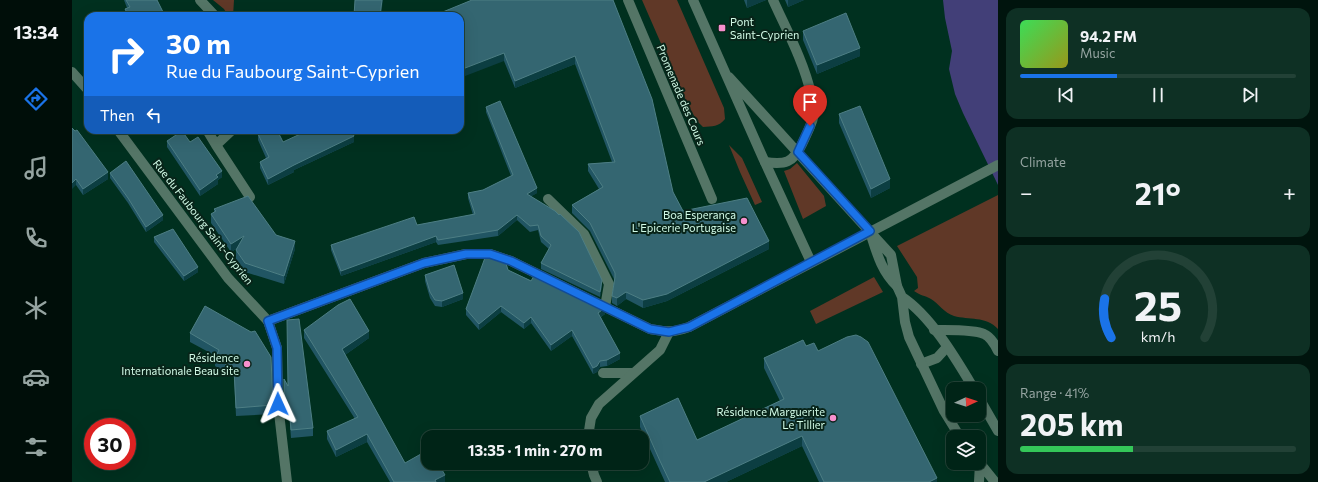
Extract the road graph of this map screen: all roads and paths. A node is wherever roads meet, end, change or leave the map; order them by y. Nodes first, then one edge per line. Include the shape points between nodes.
1 (200, 0) edge
2 (628, 0) edge
3 (693, 0) edge
4 (773, 0) edge
5 (211, 12) edge
6 (724, 71) junction
7 (72, 72) edge
8 (84, 86) edge
9 (121, 134) edge
10 (209, 134) edge
11 (228, 134) edge
12 (216, 145) junction
13 (798, 152) junction
14 (765, 162) junction
15 (998, 165) edge
16 (250, 197) edge
17 (548, 199) dead end
18 (712, 199) dead end
19 (870, 231) junction
20 (811, 262) junction
21 (902, 297) junction
22 (605, 307) junction
23 (268, 321) junction
24 (934, 330) junction
25 (669, 332) junction
26 (947, 347) junction
27 (998, 351) edge
28 (921, 364) junction
29 (603, 372) edge
30 (633, 373) junction
31 (970, 382) edge
32 (986, 410) edge
33 (589, 430) edge
34 (956, 430) edge
35 (998, 430) edge
36 (593, 470) edge
37 (979, 470) edge
38 (985, 470) edge
39 (287, 482) edge
40 (597, 482) edge
41 (979, 482) edge
42 (995, 482) edge

1 - 5 street
2 - 18 street, Promenade des Cours
3 - 6 street
4 - 13 street via 808,79 815,108
6 - 13 street
6 - 14 street
7 - 8 street
9 - 23 street, Rue du Faubourg Saint-Cyprien via 228,278
10 - 12 street
11 - 12 street
12 - 16 street
13 - 14 street via 791,159 779,164
13 - 19 street
14 - 20 street
15 - 19 street
17 - 22 street via 584,234 609,284
19 - 20 street
19 - 21 street via 879,261
20 - 25 street via 689,327
21 - 24 street via 912,303
21 - 28 street via 909,337
22 - 23 street via 511,261 490,254 466,254 424,263
22 - 25 street via 650,329
23 - 39 street via 277,348 278,404
24 - 26 street
24 - 27 street via 985,334
25 - 30 street via 660,350
26 - 28 street via 937,358
26 - 31 street
28 - 34 street
29 - 30 street
30 - 33 street via 599,404 591,418
32 - 35 street
36 - 40 street
37 - 41 street
38 - 42 street

